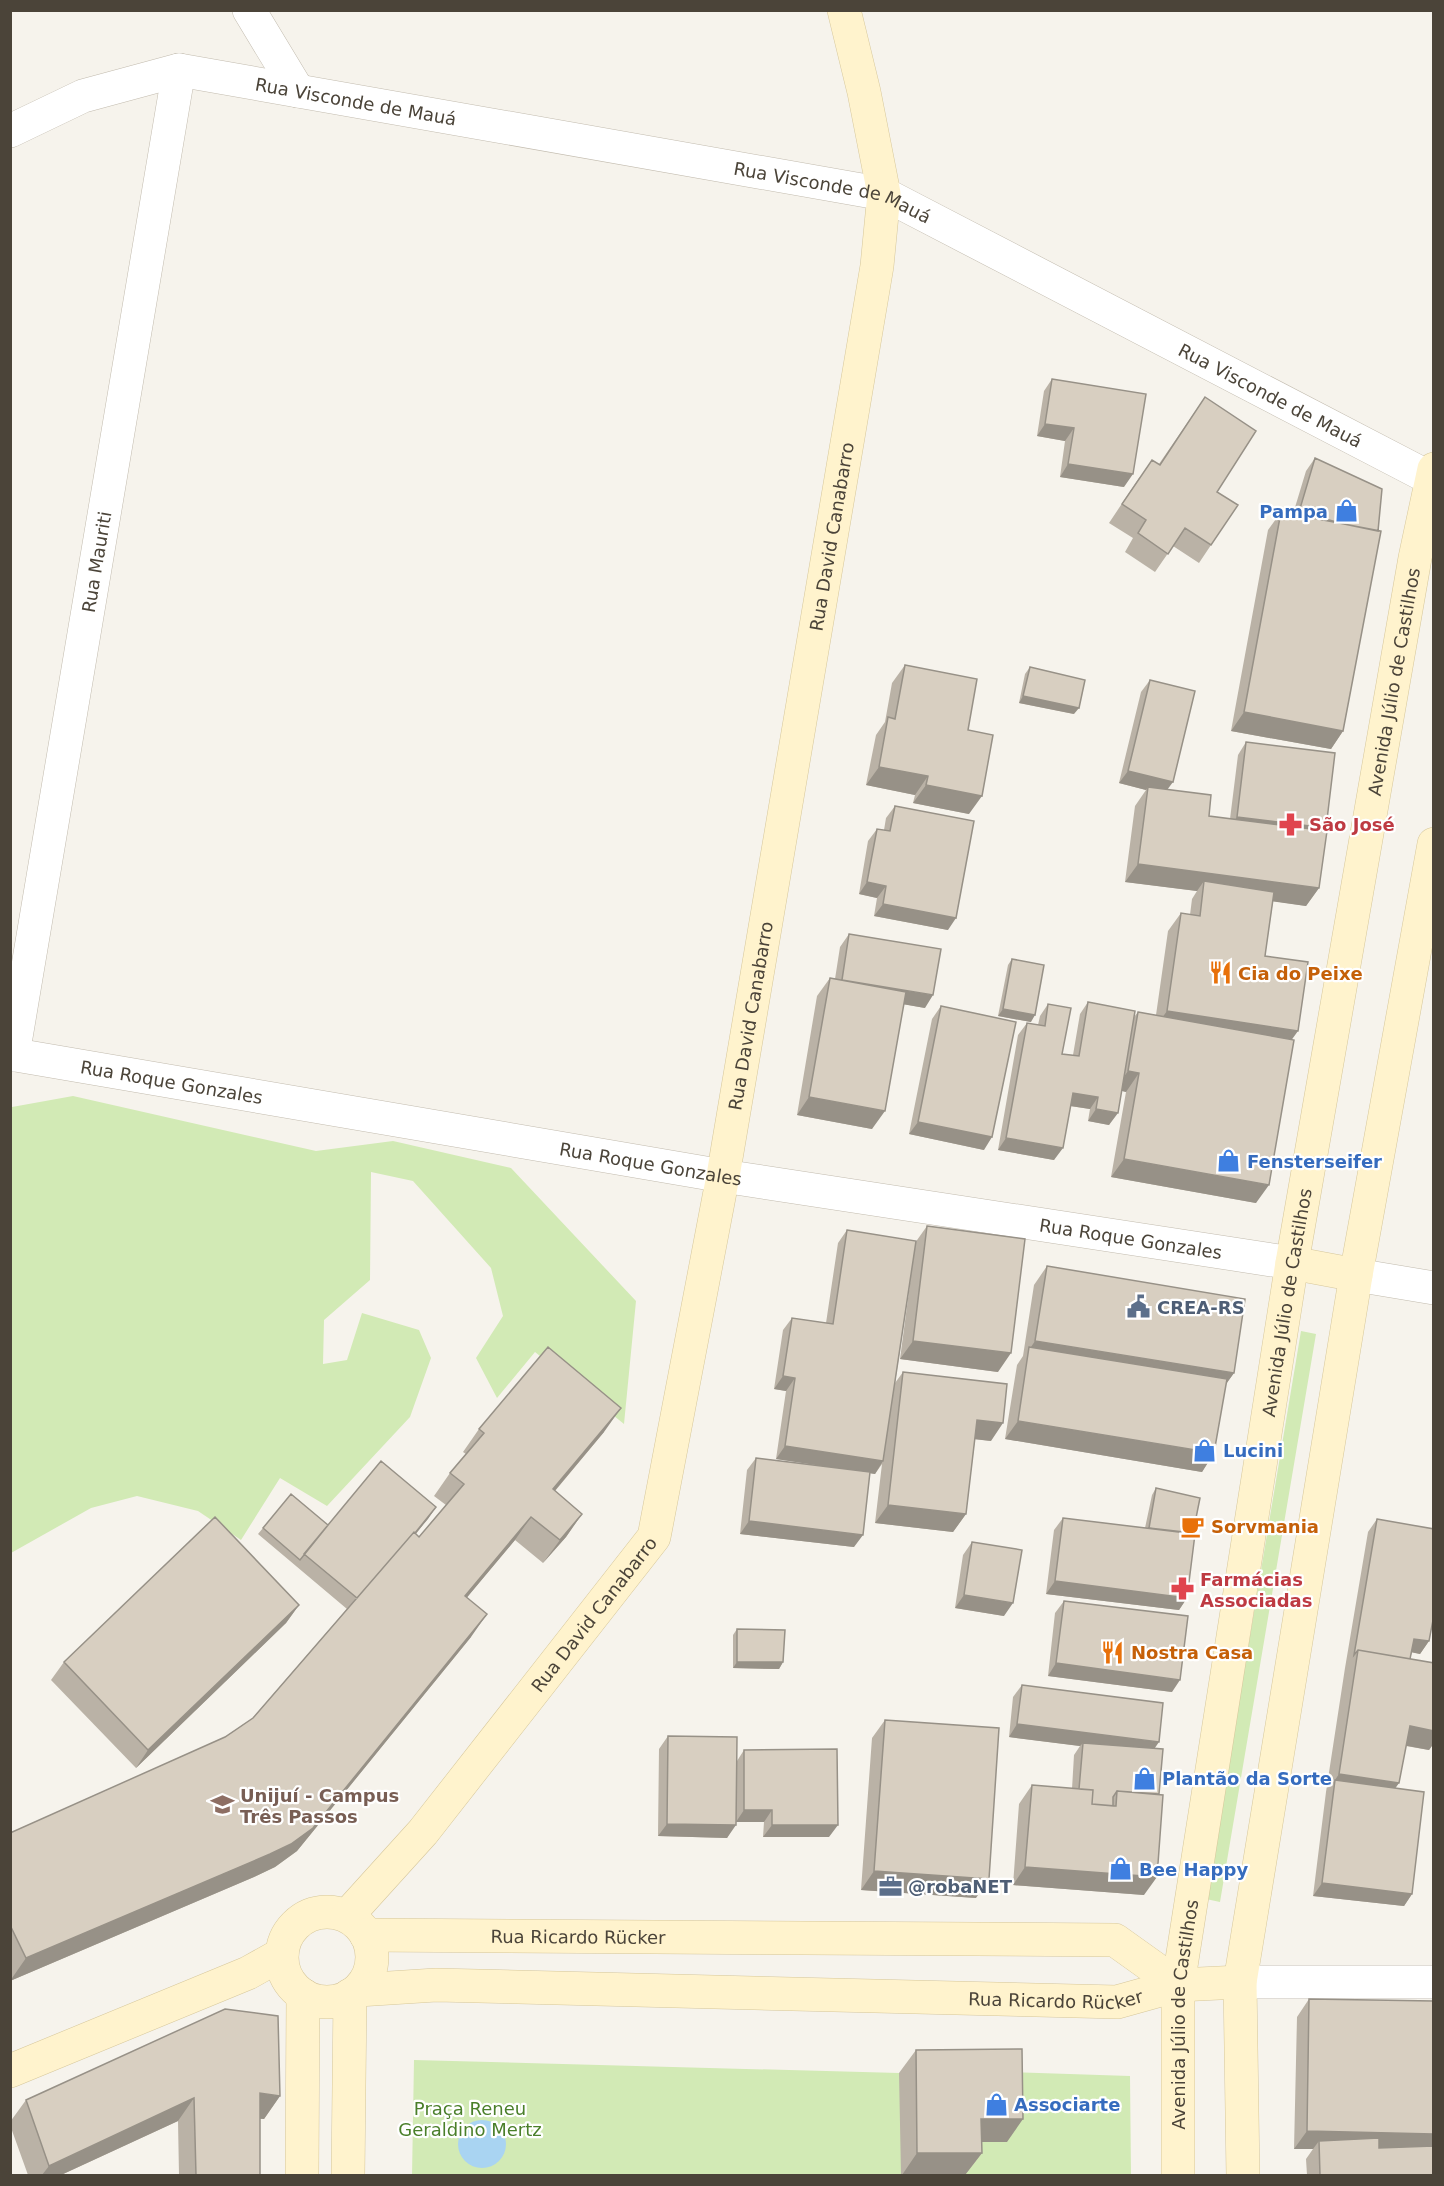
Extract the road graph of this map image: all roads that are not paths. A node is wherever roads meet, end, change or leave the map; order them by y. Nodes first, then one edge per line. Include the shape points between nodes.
1 (249, 10) edge
2 (844, 10) edge
3 (179, 70) junction
4 (298, 92) junction
5 (10, 131) edge
6 (884, 194) junction
7 (1432, 474) edge
8 (1434, 844) edge
9 (12, 1054) edge
10 (723, 1176) junction
11 (1292, 1263) junction
12 (1356, 1275) junction
13 (1434, 1288) edge
14 (356, 1925) junction
15 (282, 1954) junction
16 (1240, 1982) junction
17 (1434, 1982) edge
18 (1178, 1985) junction
19 (354, 1992) junction
20 (303, 1995) junction
21 (10, 2071) edge
22 (302, 2175) edge
23 (348, 2175) edge
24 (1178, 2175) edge
25 (1243, 2175) edge

1 - 4 street
2 - 6 street, Rua David Canabarro
3 - 4 street, Rua Visconde de Mauá
3 - 5 street via 83,96
3 - 9 street, Rua Mauriti
4 - 6 street, Rua Visconde de Mauá
6 - 7 street, Rua Visconde de Mauá
6 - 10 street, Rua David Canabarro via 877,266
7 - 11 street, Avenida Júlio de Castilhos
8 - 12 street
9 - 10 street, Rua Roque Gonzales
10 - 11 street, Rua Roque Gonzales
10 - 14 street, Rua David Canabarro via 654,1537 423,1832
11 - 12 street
11 - 18 street, Avenida Júlio de Castilhos
12 - 13 street
12 - 16 street
14 - 15 street via 319,1912 306,1916 287,1935
14 - 18 street, Rua Ricardo Rücker via 1115,1940
14 - 19 street via 370,1944 371,1964
15 - 20 street via 285,1975
15 - 21 street via 248,1973
16 - 17 street
16 - 18 street
16 - 25 street
18 - 19 street, Rua Ricardo Rücker via 1117,2002 436,1985
18 - 24 street, Avenida Júlio de Castilhos
19 - 20 street via 342,2000 322,2002
19 - 23 street
20 - 22 street

